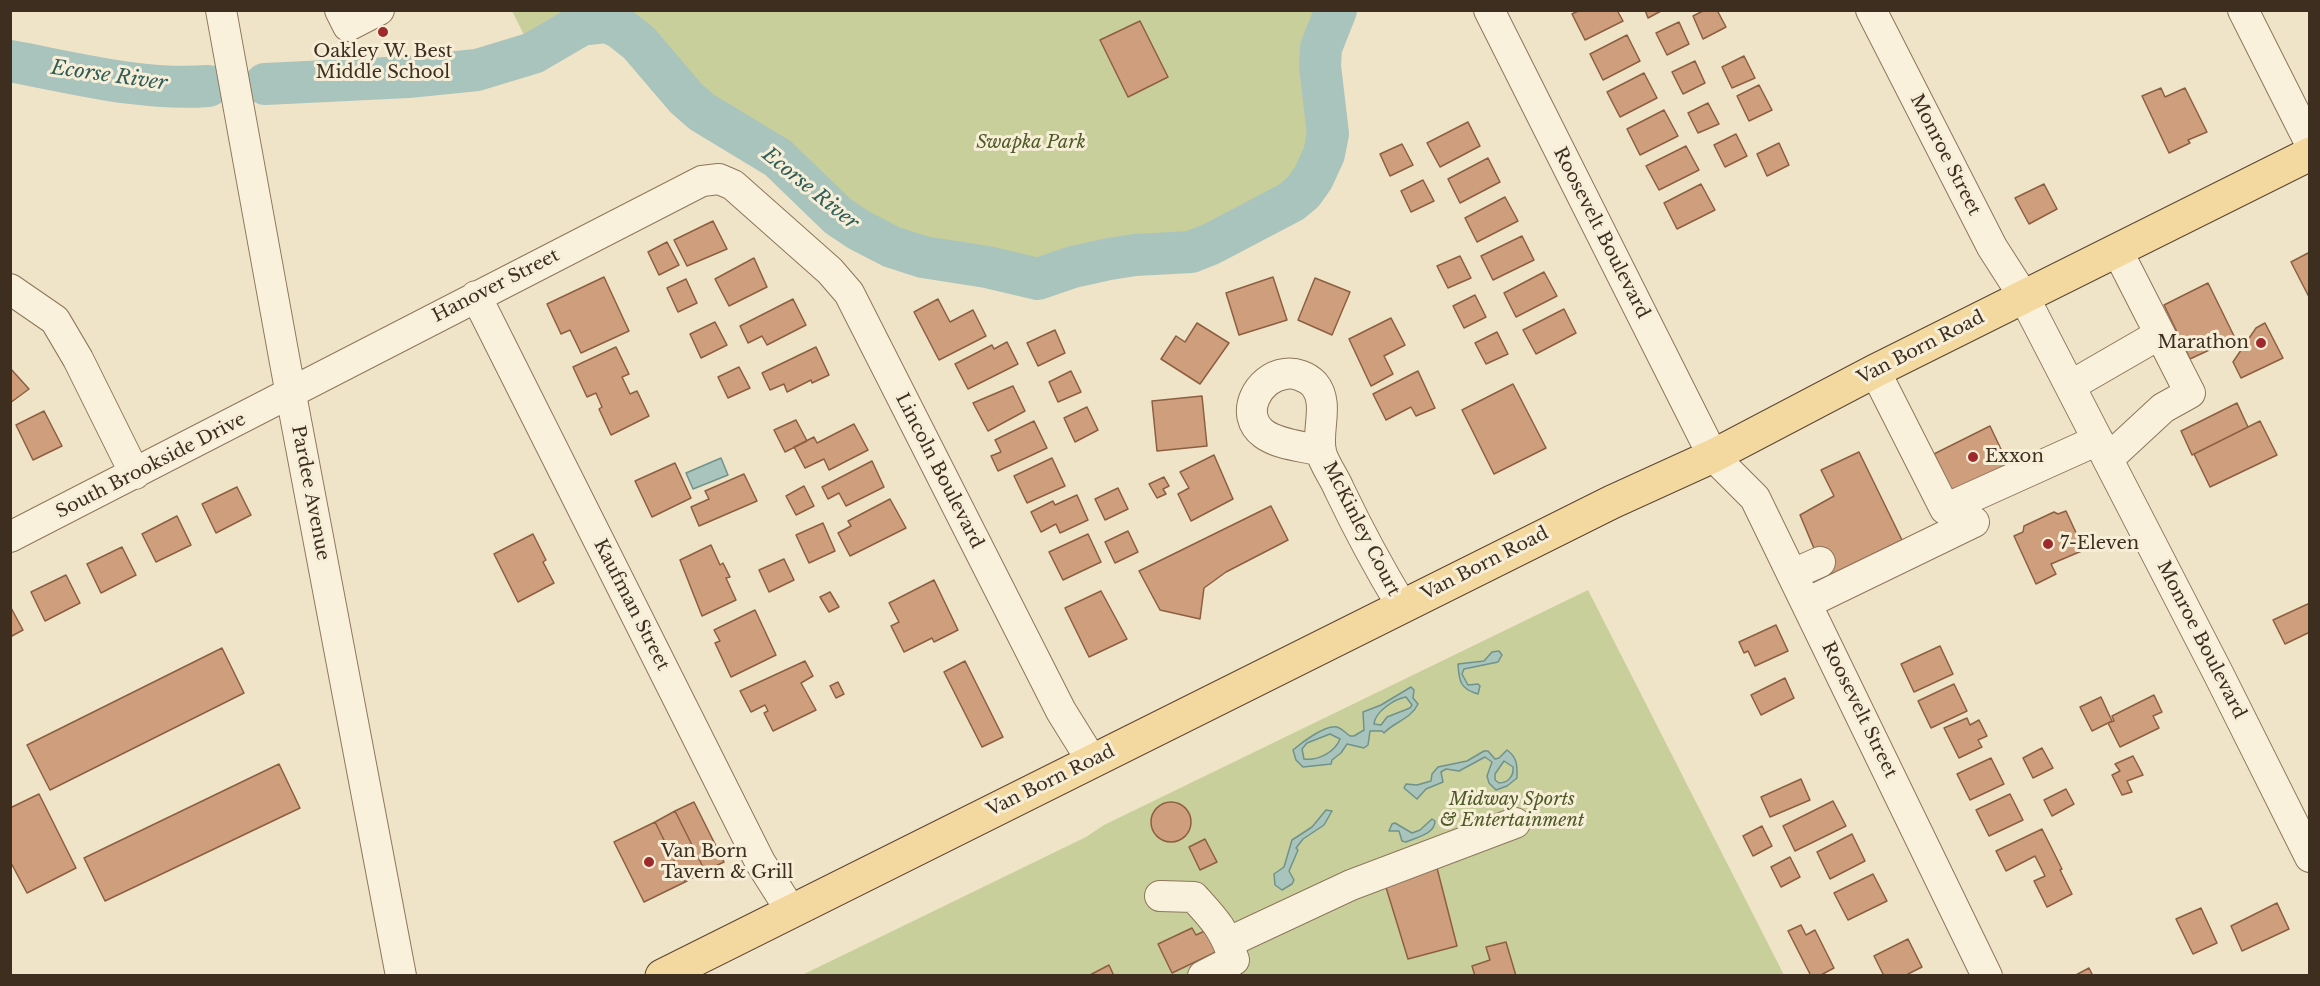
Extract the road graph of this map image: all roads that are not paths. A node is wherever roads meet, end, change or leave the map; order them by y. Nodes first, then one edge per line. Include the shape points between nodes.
1 (221, 10) edge
2 (340, 10) edge
3 (379, 10) edge
4 (1489, 10) edge
5 (1871, 10) edge
6 (2243, 10) edge
7 (2310, 143) edge
8 (2310, 154) edge
9 (702, 181) joint
10 (2117, 250) junction
11 (10, 289) edge
12 (476, 296) junction
13 (2024, 297) junction
14 (2160, 334) junction
15 (1875, 371) junction
16 (2070, 386) junction
17 (291, 393) junction
18 (2103, 449) junction
19 (1321, 451) dead end
20 (1713, 456) junction
21 (135, 474) junction
22 (1974, 522) dead end
23 (10, 537) edge
24 (1820, 562) dead end
25 (1793, 574) junction
26 (1807, 603) junction
27 (1402, 606) junction
28 (1092, 761) junction
29 (1515, 823) dead end
30 (2310, 857) edge
31 (1160, 897) dead end
32 (791, 911) junction
33 (1229, 942) junction
34 (401, 975) edge
35 (662, 975) edge
36 (1203, 975) edge
37 (1987, 975) edge

1 - 17 street, Pardee Avenue
2 - 3 street via 348,26
4 - 20 street, Roosevelt Boulevard
5 - 13 street, Monroe Street via 1992,247
6 - 7 street
8 - 10 main road, Van Born Road
9 - 12 street, Hanover Street
9 - 28 street, Lincoln Boulevard via 719,179 733,185 830,271 849,293 1061,711
10 - 13 main road, Van Born Road
10 - 14 street
11 - 21 street via 55,320
12 - 17 street, Hanover Street
12 - 32 street, Kaufman Street via 760,862
13 - 15 main road, Van Born Road
13 - 16 street, Monroe Boulevard
14 - 16 street
14 - 18 street via 2190,393
15 - 18 street via 1945,509
15 - 20 main road, Van Born Road
16 - 18 street, Monroe Boulevard
17 - 21 street, South Brookside Drive
17 - 34 street, Pardee Avenue
18 - 30 street, Monroe Boulevard
19 - 27 street, McKinley Court via 1372,556
20 - 25 street, Roosevelt Street via 1755,498
20 - 27 main road, Van Born Road via 1612,501
21 - 23 street, South Brookside Drive
22 - 26 street
24 - 25 street
25 - 26 street, Roosevelt Street
26 - 37 street, Roosevelt Street
27 - 28 main road, Van Born Road
28 - 32 main road, Van Born Road
29 - 33 street via 1351,885
31 - 33 street via 1194,897 1215,919
32 - 35 main road, Van Born Road
33 - 36 street via 1234,960

